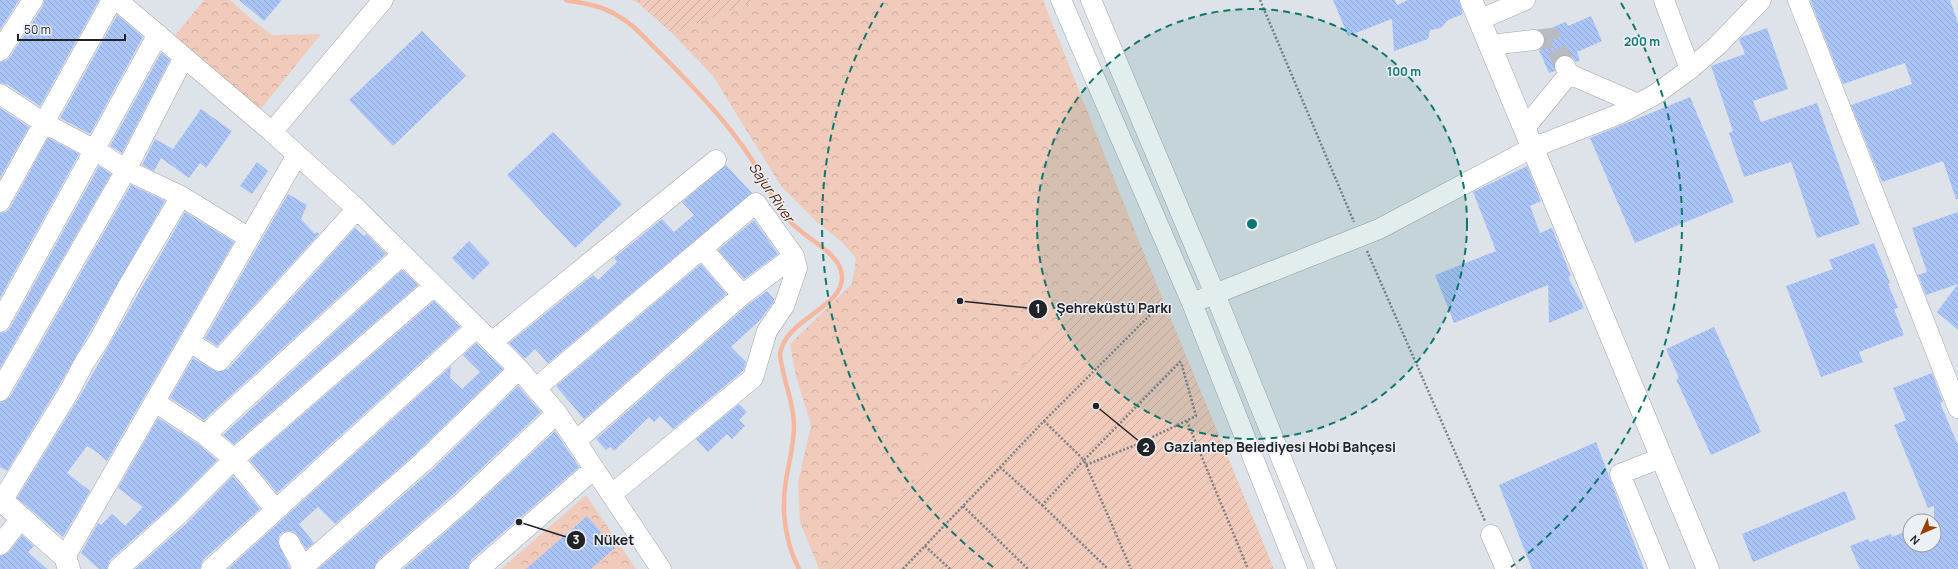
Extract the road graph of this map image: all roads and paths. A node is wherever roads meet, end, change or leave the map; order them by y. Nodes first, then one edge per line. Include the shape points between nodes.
1 (33, 0) edge
2 (112, 0) edge
3 (117, 0) edge
4 (383, 0) edge
5 (1061, 0) edge
6 (1091, 0) edge
7 (1260, 0) edge
8 (1471, 0) edge
9 (1525, 0) edge
10 (1664, 0) edge
11 (1761, 0) edge
12 (1798, 0) edge
13 (1479, 20) junction
14 (158, 34) junction
15 (3, 40) edge
16 (1534, 40) tunnel mouth
17 (1490, 45) junction
18 (184, 58) junction
19 (1690, 70) junction
20 (0, 94) edge
21 (1638, 104) junction
22 (44, 123) junction
23 (272, 132) junction
24 (1528, 139) junction
25 (94, 150) junction
26 (297, 155) junction
27 (716, 160) dead end
28 (126, 170) junction
29 (181, 196) junction
30 (0, 202) edge
31 (357, 209) junction
32 (1360, 236) junction
33 (249, 238) junction
34 (702, 248) junction
35 (403, 254) junction
36 (794, 256) junction
37 (434, 286) junction
38 (1215, 294) junction
39 (742, 295) junction
40 (1192, 303) junction
41 (1157, 308) dead end
42 (0, 322) edge
43 (477, 327) junction
44 (190, 342) junction
45 (492, 342) junction
46 (519, 369) junction
47 (536, 388) junction
48 (0, 391) edge
49 (155, 402) junction
50 (1958, 408) edge
51 (557, 413) junction
52 (1044, 421) junction
53 (1187, 421) junction
54 (205, 435) junction
55 (576, 440) junction
56 (1661, 458) junction
57 (234, 459) junction
58 (1084, 460) junction
59 (1086, 465) junction
60 (1000, 467) junction
61 (594, 469) junction
62 (612, 494) junction
63 (1, 500) edge
64 (1042, 505) junction
65 (963, 506) junction
66 (275, 509) junction
67 (22, 517) junction
68 (1491, 536) joint
69 (289, 542) dead end
70 (0, 545) edge
71 (925, 546) junction
72 (67, 563) edge
73 (302, 568) edge
74 (118, 569) edge
75 (211, 569) edge
76 (385, 569) edge
77 (479, 569) edge
78 (661, 569) edge
79 (902, 569) edge
80 (950, 569) edge
81 (1028, 569) edge
82 (1108, 569) edge
83 (1131, 569) edge
84 (1248, 569) edge
85 (1297, 569) edge
86 (1326, 569) edge
87 (1506, 569) edge
88 (1659, 569) edge
89 (1708, 569) edge

1 - 15 street
2 - 22 street
3 - 14 street
4 - 23 street
5 - 40 street
6 - 38 street
7 - 32 path
8 - 13 main road
9 - 13 street
10 - 19 street
11 - 19 street
12 - 50 street
13 - 17 main road
14 - 18 street
14 - 25 street
16 - 17 street
17 - 24 main road
18 - 23 street
18 - 28 street
19 - 21 street
20 - 22 street
21 - 24 street via 1618,114
21 - 24 street via 1567,70
22 - 25 street
22 - 30 street
23 - 26 street
24 - 32 street via 1379,229
24 - 56 main road
25 - 28 street
25 - 42 street
26 - 31 street
26 - 33 street
27 - 45 street
28 - 29 street
28 - 48 street
29 - 33 street
29 - 63 street via 70,390
31 - 35 street
31 - 44 street via 219,361
32 - 38 street
32 - 68 path
33 - 44 street
34 - 36 street via 756,203
34 - 39 street
34 - 47 street
35 - 37 street
35 - 54 street
36 - 39 street
36 - 62 street via 797,268 790,291 784,306 767,331 753,378
37 - 43 street
37 - 57 street
38 - 40 street
38 - 86 street
39 - 55 street
40 - 85 street
41 - 52 path
43 - 45 street
43 - 66 street
44 - 49 street
45 - 46 street
46 - 47 street
46 - 73 street via 423,462
47 - 51 street
49 - 54 street
49 - 72 street
51 - 55 street
51 - 76 street via 464,501
52 - 58 path
52 - 60 path
53 - 58 path via 1196,416 1181,361
53 - 59 path
53 - 84 path
54 - 57 street
55 - 61 street
56 - 88 street via 1620,474
56 - 89 main road
57 - 66 street
57 - 74 street via 179,514
58 - 59 path
58 - 64 path
59 - 83 path
60 - 64 path
60 - 65 path
61 - 62 street
61 - 77 street
62 - 78 street
63 - 67 main road
64 - 82 path
65 - 71 path
65 - 81 path
66 - 75 street
67 - 70 street
67 - 72 main road
68 - 87 street
69 - 73 street
71 - 79 path
71 - 80 path

